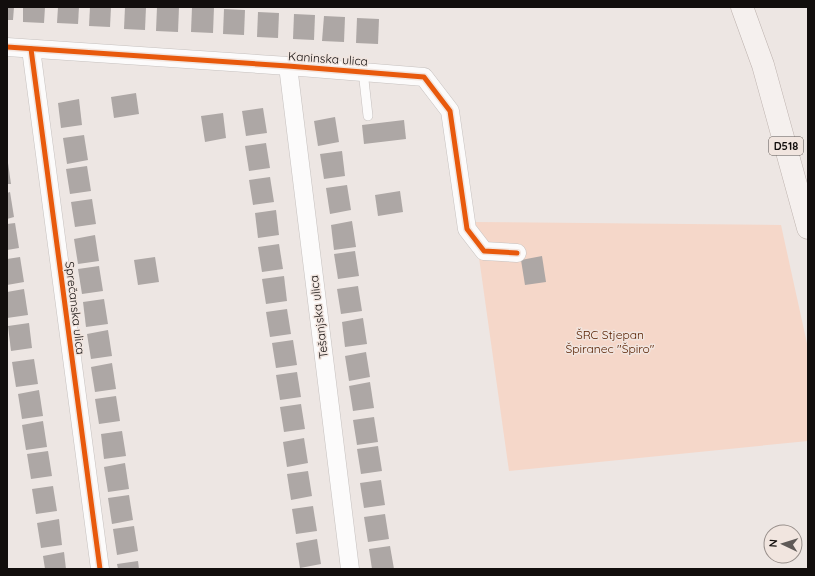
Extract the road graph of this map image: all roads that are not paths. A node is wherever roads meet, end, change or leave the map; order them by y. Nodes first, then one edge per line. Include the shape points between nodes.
1 (742, 7) edge
2 (7, 47) edge
3 (31, 49) junction
4 (288, 66) junction
5 (363, 71) junction
6 (368, 116) dead end
7 (808, 228) edge
8 (517, 253) dead end
9 (100, 569) edge
10 (350, 569) edge

1 - 7 main road, D518 via 763,65
2 - 3 street, Kaninska ulica
3 - 4 street, Kaninska ulica
3 - 9 street, Sprečanska ulica
4 - 5 street, Kaninska ulica
4 - 10 street, Tešanjska ulica
5 - 6 lane
5 - 8 street, Kaninska ulica via 424,77 450,111 467,229 484,251

